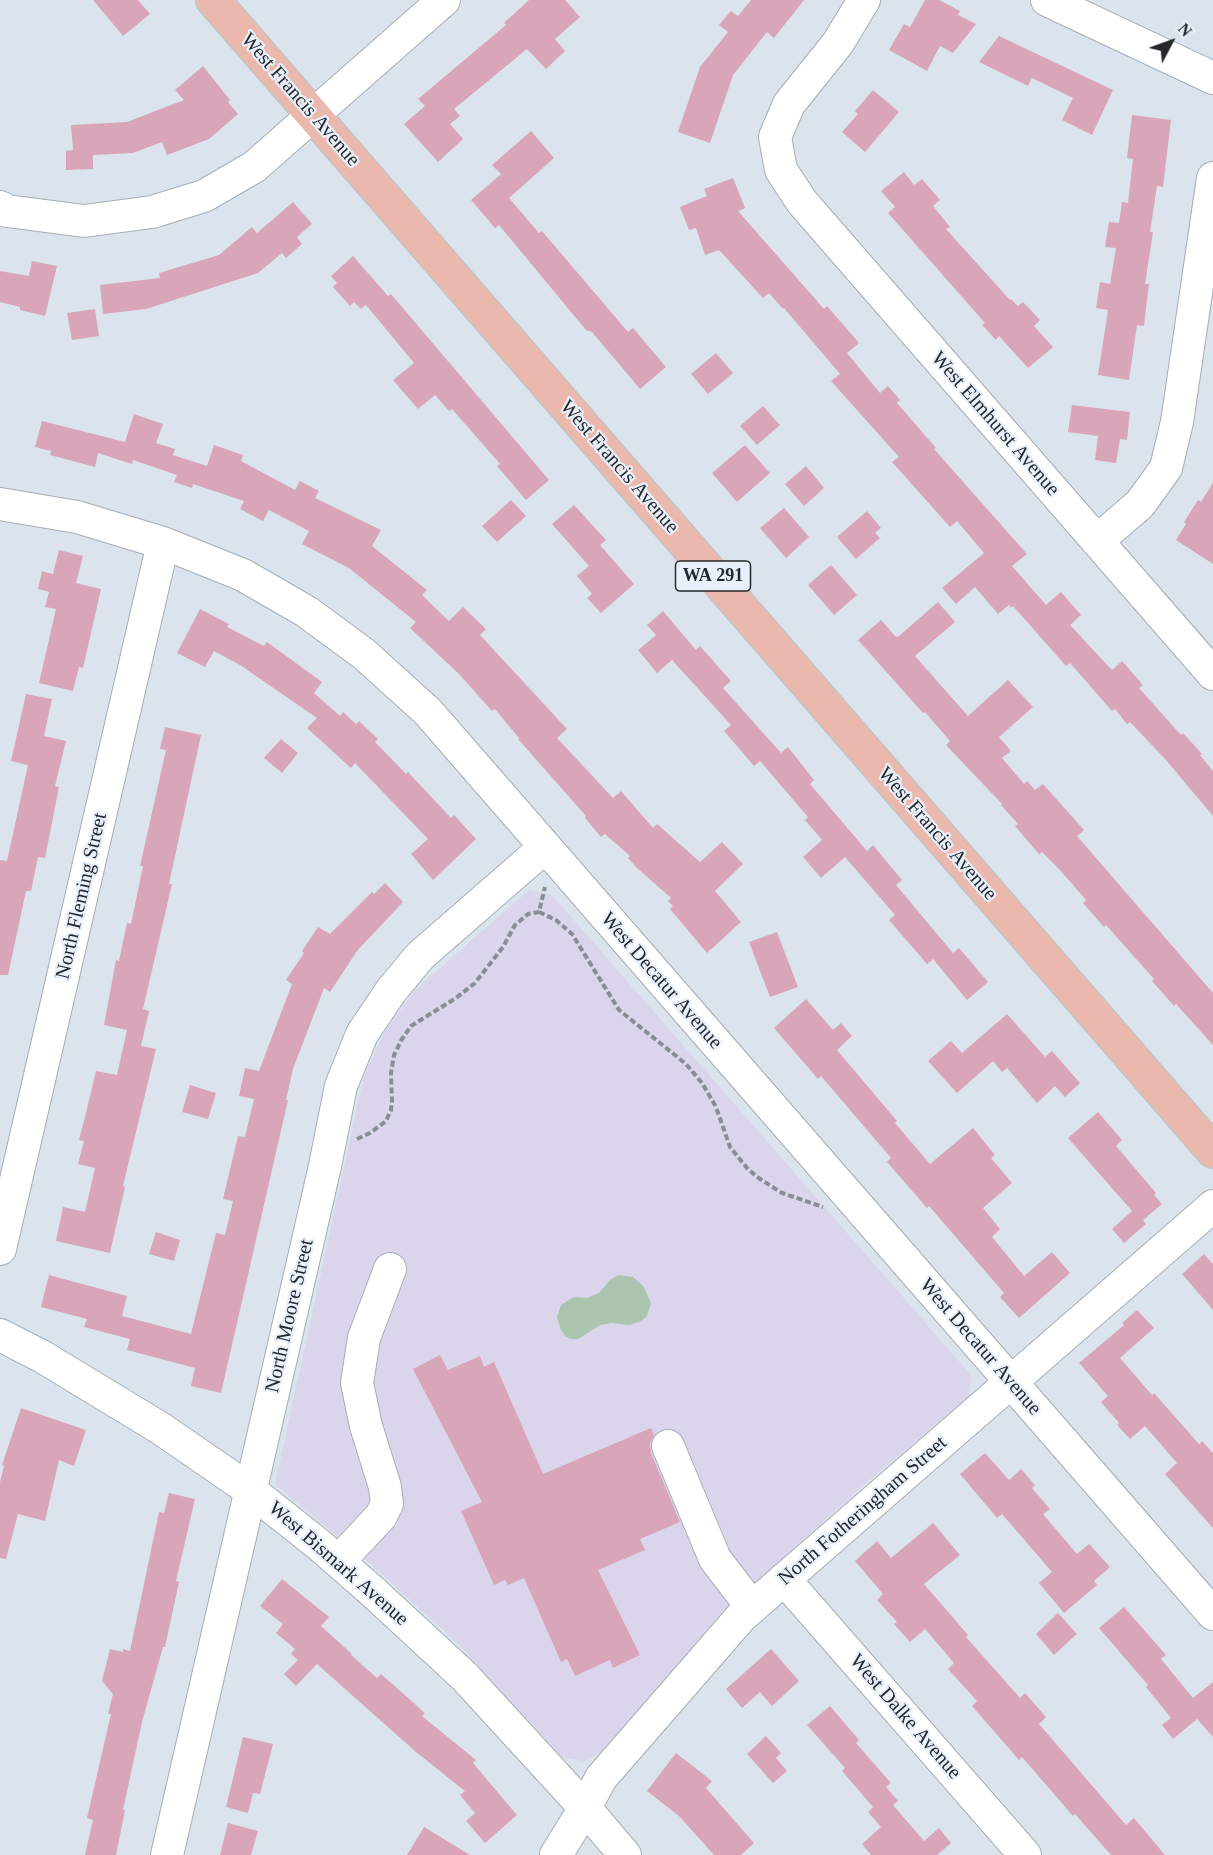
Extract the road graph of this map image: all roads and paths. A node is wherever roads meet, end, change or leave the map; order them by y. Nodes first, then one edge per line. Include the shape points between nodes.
1 (213, 0) edge
2 (444, 0) edge
3 (864, 0) edge
4 (1047, 0) edge
5 (1213, 78) edge
6 (313, 116) junction
7 (1213, 178) edge
8 (0, 207) edge
9 (0, 504) edge
10 (1097, 541) junction
11 (164, 543) junction
12 (1213, 674) edge
13 (544, 848) junction
14 (545, 887) dead end
15 (539, 912) junction
16 (355, 1140) dead end
17 (1213, 1151) edge
18 (1213, 1206) edge
19 (824, 1207) dead end
20 (0, 1249) edge
21 (390, 1269) dead end
22 (0, 1335) edge
23 (1012, 1383) junction
24 (668, 1446) dead end
25 (250, 1490) junction
26 (339, 1561) junction
27 (784, 1579) junction
28 (752, 1607) junction
29 (1213, 1614) edge
30 (585, 1808) junction
31 (166, 1855) edge
32 (556, 1855) edge
33 (625, 1855) edge
34 (1025, 1855) edge

1 - 6 main road, West Francis Avenue / WA 291
2 - 6 street
3 - 10 street, West Elmhurst Avenue via 838,43 789,104 775,137 781,170 802,202
4 - 5 street
6 - 8 street via 254,167 204,196 152,212 84,221
6 - 17 main road, West Francis Avenue / WA 291
7 - 10 street via 1177,422 1166,468 1140,504
9 - 11 street, West Decatur Avenue via 77,517
10 - 12 street, West Elmhurst Avenue
11 - 13 street, West Decatur Avenue via 243,575 307,612 364,654 428,712
11 - 20 street, North Fleming Street
13 - 23 street, West Decatur Avenue
13 - 25 street, North Moore Street via 420,956 390,991 362,1034 341,1086
14 - 15 path
15 - 16 path via 528,914 515,925 475,982 411,1026 394,1055 393,1100 386,1121
15 - 19 path via 572,934 619,1010 686,1064 702,1083 716,1107 730,1147 757,1178 782,1193
18 - 23 street, North Fotheringham Street
21 - 26 street via 364,1338 357,1383 387,1504 381,1516
22 - 25 street, West Bismark Avenue via 160,1428
23 - 27 street, North Fotheringham Street
23 - 29 street, West Decatur Avenue
24 - 28 street via 715,1559
25 - 26 street, West Bismark Avenue
25 - 31 street, North Moore Street
26 - 30 street, West Bismark Avenue via 465,1677
27 - 28 street, North Fotheringham Street
27 - 34 street, West Dalke Avenue
28 - 30 street, North Fotheringham Street via 601,1778
30 - 32 street, North Fotheringham Street
30 - 33 street, West Bismark Avenue

